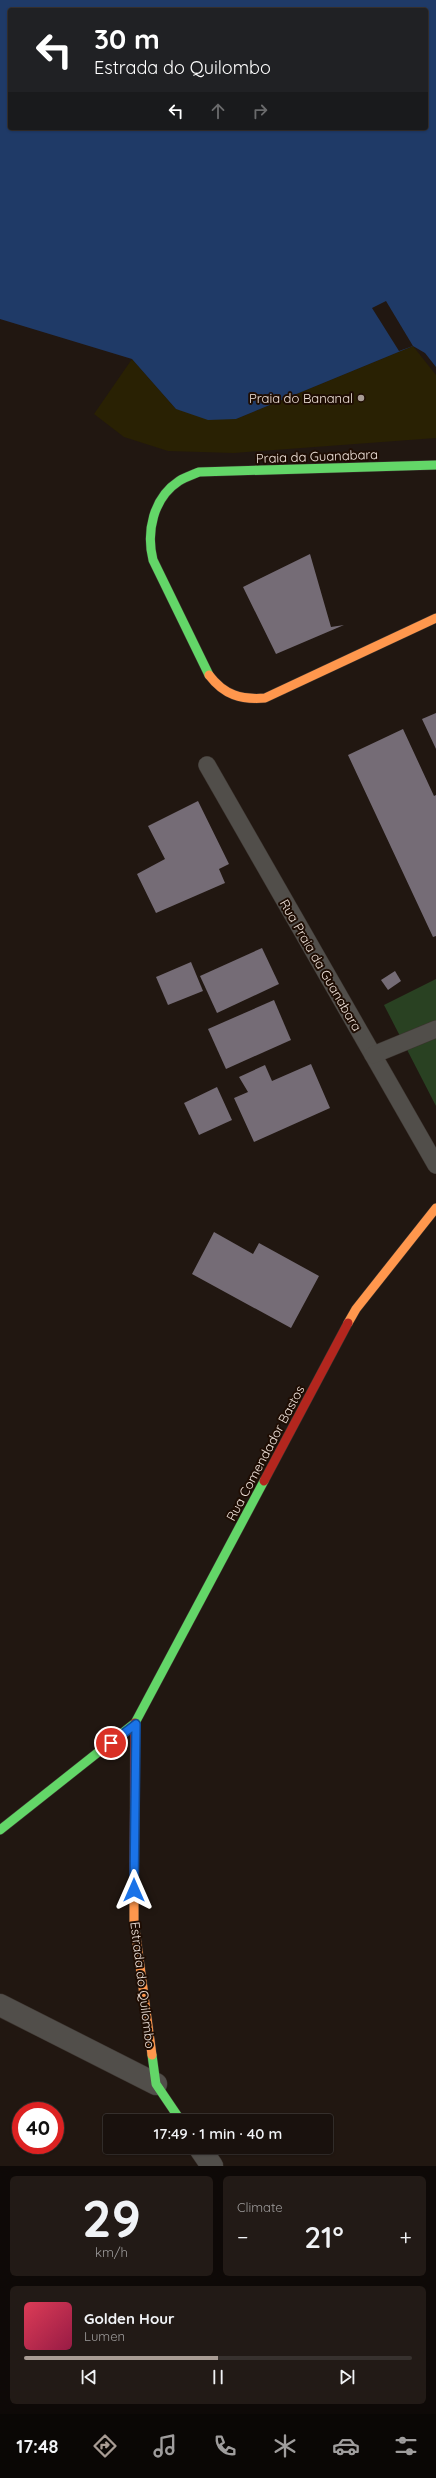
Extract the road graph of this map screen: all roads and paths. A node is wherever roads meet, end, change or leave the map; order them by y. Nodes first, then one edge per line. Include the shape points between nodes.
1 (436, 465) edge
2 (436, 618) edge
3 (207, 766) dead end
4 (436, 1029) edge
5 (373, 1055) junction
6 (436, 1164) edge
7 (436, 1208) edge
8 (136, 1724) junction
9 (0, 1830) edge
10 (0, 2005) edge
11 (156, 2084) junction
12 (176, 2114) edge
13 (204, 2154) edge
14 (212, 2166) edge

1 - 2 street, Praia da Guanabara via 199,472 175,483 158,504 151,523 148,546 203,666 215,685 244,700 265,698
3 - 5 lane, Rua Praia da Guanabara
4 - 5 lane
5 - 6 lane, Rua Praia da Guanabara
7 - 8 street, Rua Comendador Bastos via 356,1309
8 - 9 street
8 - 11 street, Estrada do Quilombo via 134,1920
10 - 11 street, Estrada do Quilombo
11 - 12 street, Estrada do Quilombo
13 - 14 street

